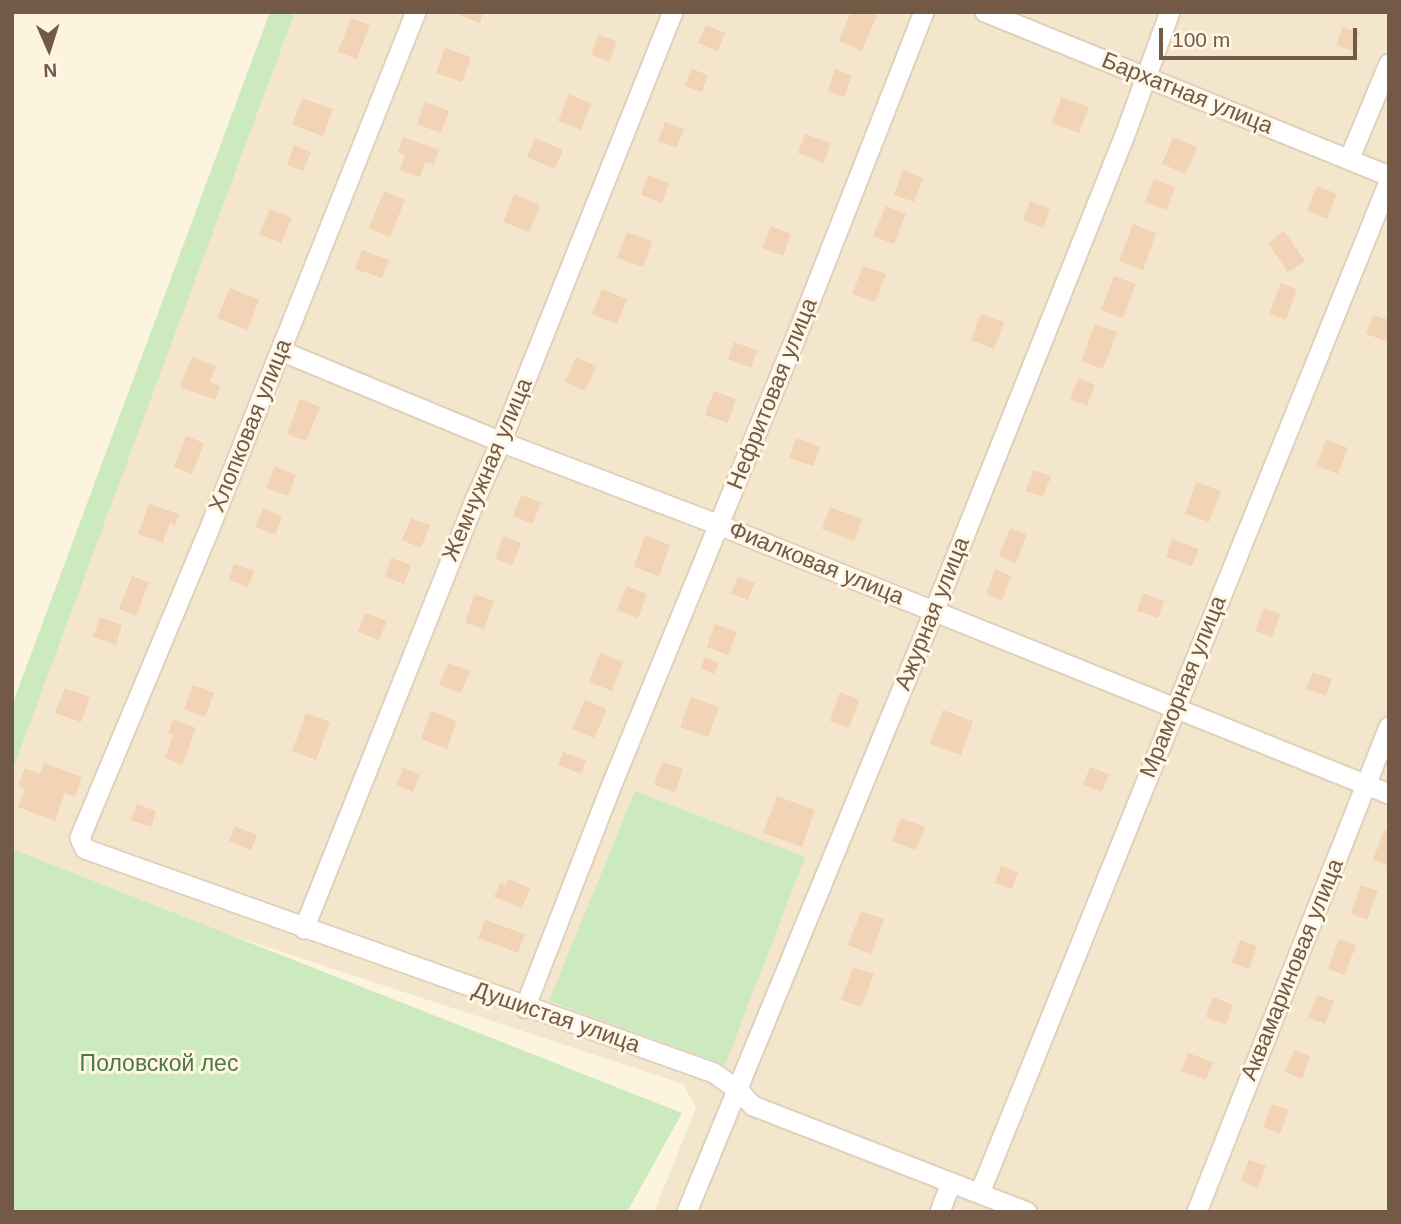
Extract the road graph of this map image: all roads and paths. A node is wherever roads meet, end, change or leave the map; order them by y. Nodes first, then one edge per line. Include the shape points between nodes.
1 (416, 12) edge
2 (673, 12) edge
3 (924, 12) edge
4 (985, 12) edge
5 (1170, 12) edge
6 (1389, 64) edge
7 (1145, 77) junction
8 (1349, 160) junction
9 (1389, 176) edge
10 (1389, 182) edge
11 (281, 351) junction
12 (501, 442) junction
13 (719, 525) junction
14 (934, 612) junction
15 (1175, 709) junction
16 (1389, 727) edge
17 (1366, 784) junction
18 (1389, 793) edge
19 (80, 838) joint
20 (304, 929) junction
21 (525, 1008) junction
22 (738, 1090) junction
23 (951, 1183) junction
24 (979, 1193) junction
25 (687, 1212) edge
26 (940, 1212) edge
27 (1027, 1212) edge
28 (1197, 1212) edge

1 - 11 street, Хлопковая улица
2 - 12 street, Жемчужная улица
3 - 13 street, Нефритовая улица
4 - 7 street, Бархатная улица
5 - 7 street, Ажурная улица
6 - 8 street
7 - 8 street, Бархатная улица
7 - 14 street, Ажурная улица
8 - 9 street, Бархатная улица
10 - 15 street, Мраморная улица
11 - 12 street, Фиалковая улица
11 - 19 street, Хлопковая улица
12 - 13 street, Фиалковая улица
12 - 20 street, Жемчужная улица
13 - 14 street, Фиалковая улица
13 - 21 street, Нефритовая улица
14 - 15 street, Фиалковая улица
14 - 22 street, Ажурная улица
15 - 17 street, Фиалковая улица
15 - 24 street, Мраморная улица
16 - 17 street, Аквамариновая улица
17 - 18 street, Фиалковая улица
17 - 28 street, Аквамариновая улица
19 - 20 street, Душистая улица via 85,849
20 - 21 street, Душистая улица
21 - 22 street, Душистая улица via 714,1073
22 - 23 street, Душистая улица via 753,1106
22 - 25 street, Ажурная улица
23 - 24 street, Душистая улица
23 - 26 street
24 - 27 street, Душистая улица

